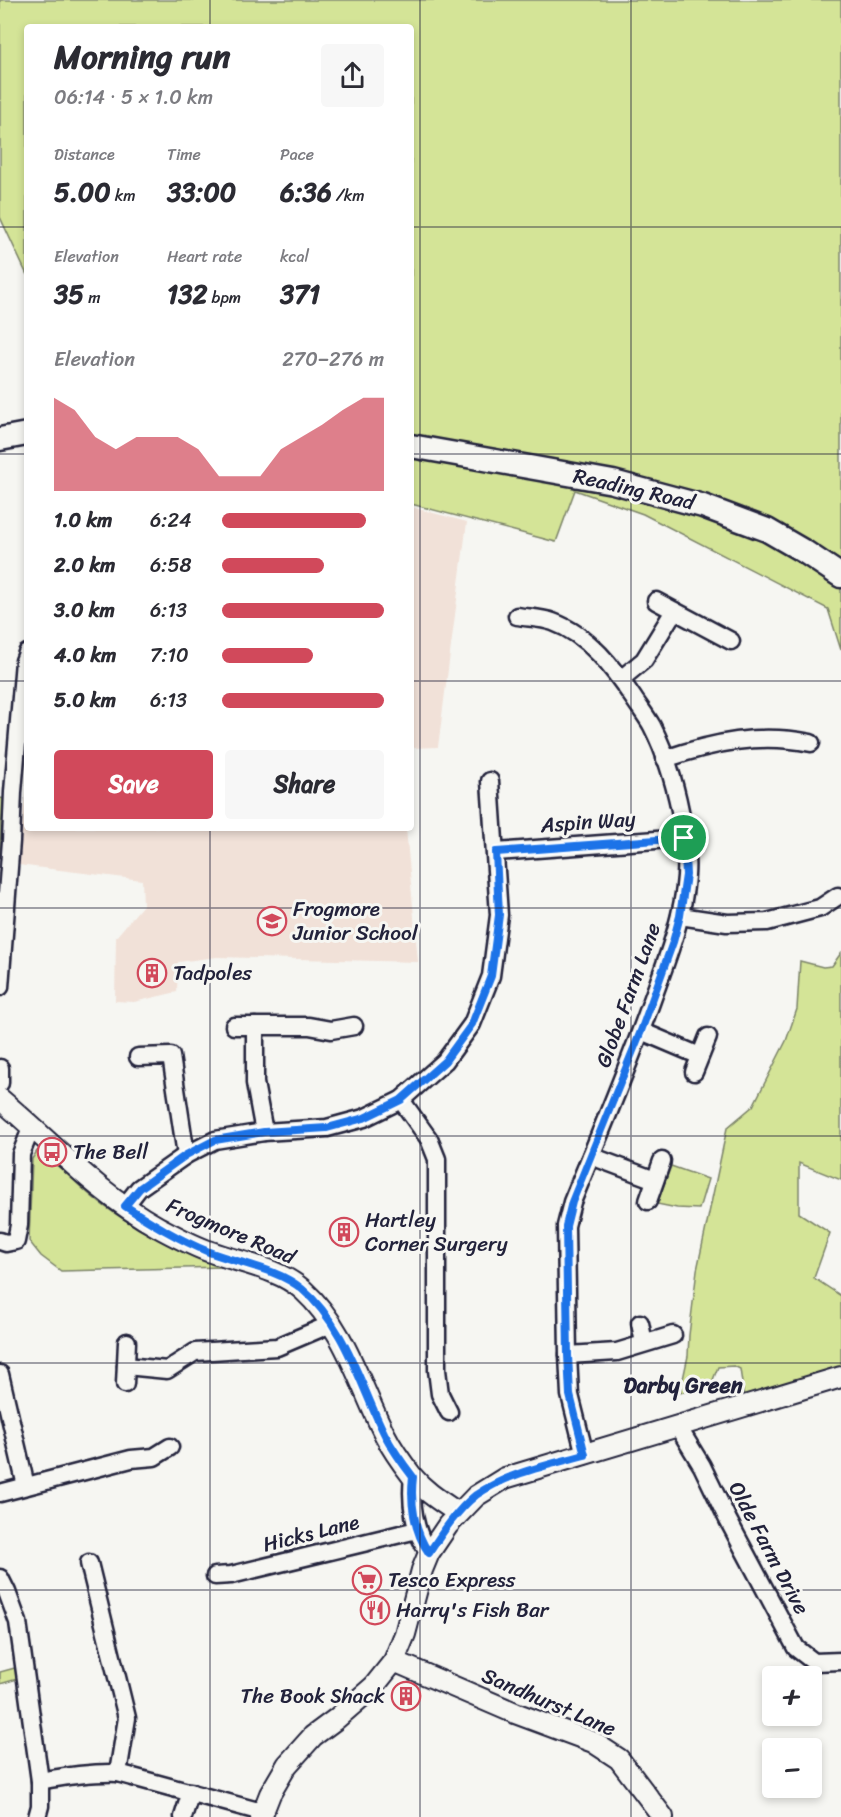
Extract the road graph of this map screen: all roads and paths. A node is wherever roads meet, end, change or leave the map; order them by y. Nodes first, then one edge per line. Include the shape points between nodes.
1 (24, 435) edge
2 (0, 439) edge
3 (414, 447) edge
4 (841, 576) edge
5 (656, 601) dead end
6 (674, 611) junction
7 (517, 616) dead end
8 (731, 641) dead end
9 (24, 662) edge
10 (621, 679) junction
11 (811, 743) dead end
12 (665, 759) junction
13 (490, 781) dead end
14 (6, 792) edge
15 (684, 838) junction
16 (496, 852) junction
17 (838, 896) dead end
18 (680, 916) junction
19 (0, 987) edge
20 (234, 1026) dead end
21 (255, 1026) junction
22 (354, 1026) dead end
23 (641, 1031) junction
24 (708, 1037) dead end
25 (700, 1056) junction
26 (138, 1057) dead end
27 (0, 1068) edge
28 (694, 1072) dead end
29 (0, 1083) edge
30 (0, 1099) edge
31 (401, 1100) junction
32 (32, 1126) junction
33 (264, 1132) junction
34 (186, 1155) junction
35 (591, 1156) junction
36 (662, 1161) dead end
37 (655, 1180) junction
38 (648, 1201) dead end
39 (125, 1206) junction
40 (0, 1241) edge
41 (640, 1323) dead end
42 (331, 1324) junction
43 (673, 1335) dead end
44 (127, 1342) dead end
45 (644, 1343) junction
46 (568, 1355) junction
47 (126, 1366) junction
48 (0, 1374) edge
49 (841, 1377) edge
50 (125, 1384) dead end
51 (449, 1412) dead end
52 (677, 1425) junction
53 (170, 1447) dead end
54 (585, 1455) junction
55 (413, 1477) junction
56 (26, 1486) junction
57 (0, 1492) edge
58 (458, 1513) junction
59 (417, 1530) junction
60 (429, 1553) junction
61 (89, 1563) dead end
62 (215, 1576) dead end
63 (2, 1589) edge
64 (394, 1661) junction
65 (841, 1661) edge
66 (118, 1773) junction
67 (40, 1781) junction
68 (191, 1792) junction
69 (261, 1815) edge
70 (37, 1817) edge
71 (183, 1817) edge
72 (663, 1817) edge

1 - 2 main road
3 - 4 main road, Reading Road via 613,482 703,506 767,530
5 - 6 street
6 - 8 street
6 - 10 street via 644,660
7 - 10 street, Globe Farm Lane via 553,622 589,642
9 - 14 street
10 - 12 street, Globe Farm Lane via 652,725
11 - 12 street via 757,738 728,741
12 - 15 street, Globe Farm Lane via 679,802
13 - 16 street
14 - 19 street via 11,841
15 - 16 street, Aspin Way
15 - 18 street, Globe Farm Lane via 686,875
16 - 31 street via 499,915 491,976 472,1024 445,1061
17 - 18 street via 820,908 767,922 727,923
18 - 23 street, Globe Farm Lane
20 - 21 street
21 - 22 street via 331,1030
21 - 33 street via 255,1083
23 - 25 street
23 - 35 street, Globe Farm Lane
24 - 25 street
25 - 28 street
26 - 34 street via 171,1056
27 - 29 street
30 - 32 street, Frogmore Road
31 - 33 street via 364,1118 327,1128
31 - 51 street via 429,1139 437,1159 437,1370 440,1394
32 - 39 street, Frogmore Road via 96,1186
32 - 40 street via 21,1154 16,1241
33 - 34 street via 215,1140
34 - 39 street via 140,1188
35 - 37 street
35 - 46 street, Globe Farm Lane via 566,1226
36 - 37 street
37 - 38 street
39 - 42 street, Frogmore Road via 210,1252 271,1272 301,1288
41 - 45 street
42 - 47 street via 277,1347 195,1352 167,1370
42 - 55 street, Frogmore Road via 388,1440
43 - 45 street
44 - 47 street
45 - 46 street via 617,1352
46 - 54 street, Globe Farm Lane via 570,1395
47 - 50 street
48 - 56 street
49 - 52 street
52 - 54 street
52 - 65 street, Olde Farm Drive via 796,1648 814,1662
53 - 56 street via 154,1457 131,1459
54 - 58 street via 505,1479 476,1496
55 - 58 street, Frogmore Road
55 - 59 street
56 - 57 street
58 - 60 street
59 - 60 street
59 - 62 street, Hicks Lane
60 - 64 street
61 - 66 street via 127,1718
63 - 67 street via 18,1622
64 - 69 street via 374,1686 313,1736 287,1765
64 - 72 street, Sandhurst Lane via 593,1742 619,1759
66 - 67 street via 98,1772
66 - 68 street
67 - 70 street
68 - 69 street
68 - 71 street

